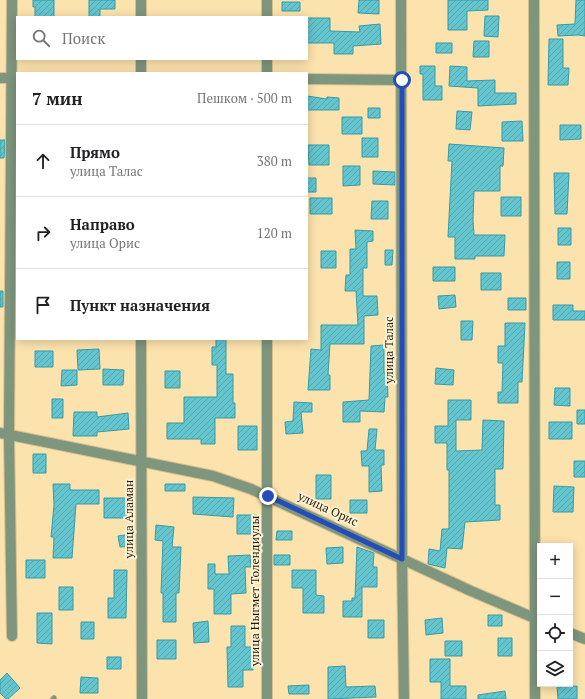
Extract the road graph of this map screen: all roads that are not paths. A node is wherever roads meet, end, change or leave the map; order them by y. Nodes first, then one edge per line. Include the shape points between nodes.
1 (12, 0) edge
2 (141, 0) edge
3 (267, 0) edge
4 (401, 0) edge
5 (534, 0) edge
6 (141, 16) edge
7 (267, 16) edge
8 (140, 60) edge
9 (267, 60) edge
10 (140, 72) edge
11 (267, 72) edge
12 (0, 78) edge
13 (15, 78) edge
14 (308, 79) edge
15 (402, 80) junction
16 (141, 340) edge
17 (267, 340) edge
18 (4, 434) edge
19 (142, 463) junction
20 (268, 496) junction
21 (402, 559) junction
22 (537, 619) edge
23 (573, 634) edge
24 (12, 636) dead end
25 (585, 639) edge
26 (142, 699) edge
27 (268, 699) edge
28 (404, 699) edge
29 (535, 699) edge

1 - 13 street
2 - 6 street
3 - 7 street
4 - 15 street, улица Талас
5 - 22 street
8 - 10 street
9 - 11 street
12 - 13 street
13 - 18 street
14 - 15 street
15 - 21 street, улица Талас
16 - 19 street, улица Аламан
17 - 20 street, улица Ныгмет Толендиулы
18 - 19 street, улица Орис
18 - 24 street
19 - 20 street, улица Орис via 213,476
19 - 26 street, улица Аламан
20 - 21 street, улица Орис
20 - 27 street, улица Ныгмет Толендиулы
21 - 22 street, улица Орис
21 - 28 street, улица Талас
22 - 29 street
23 - 25 street

